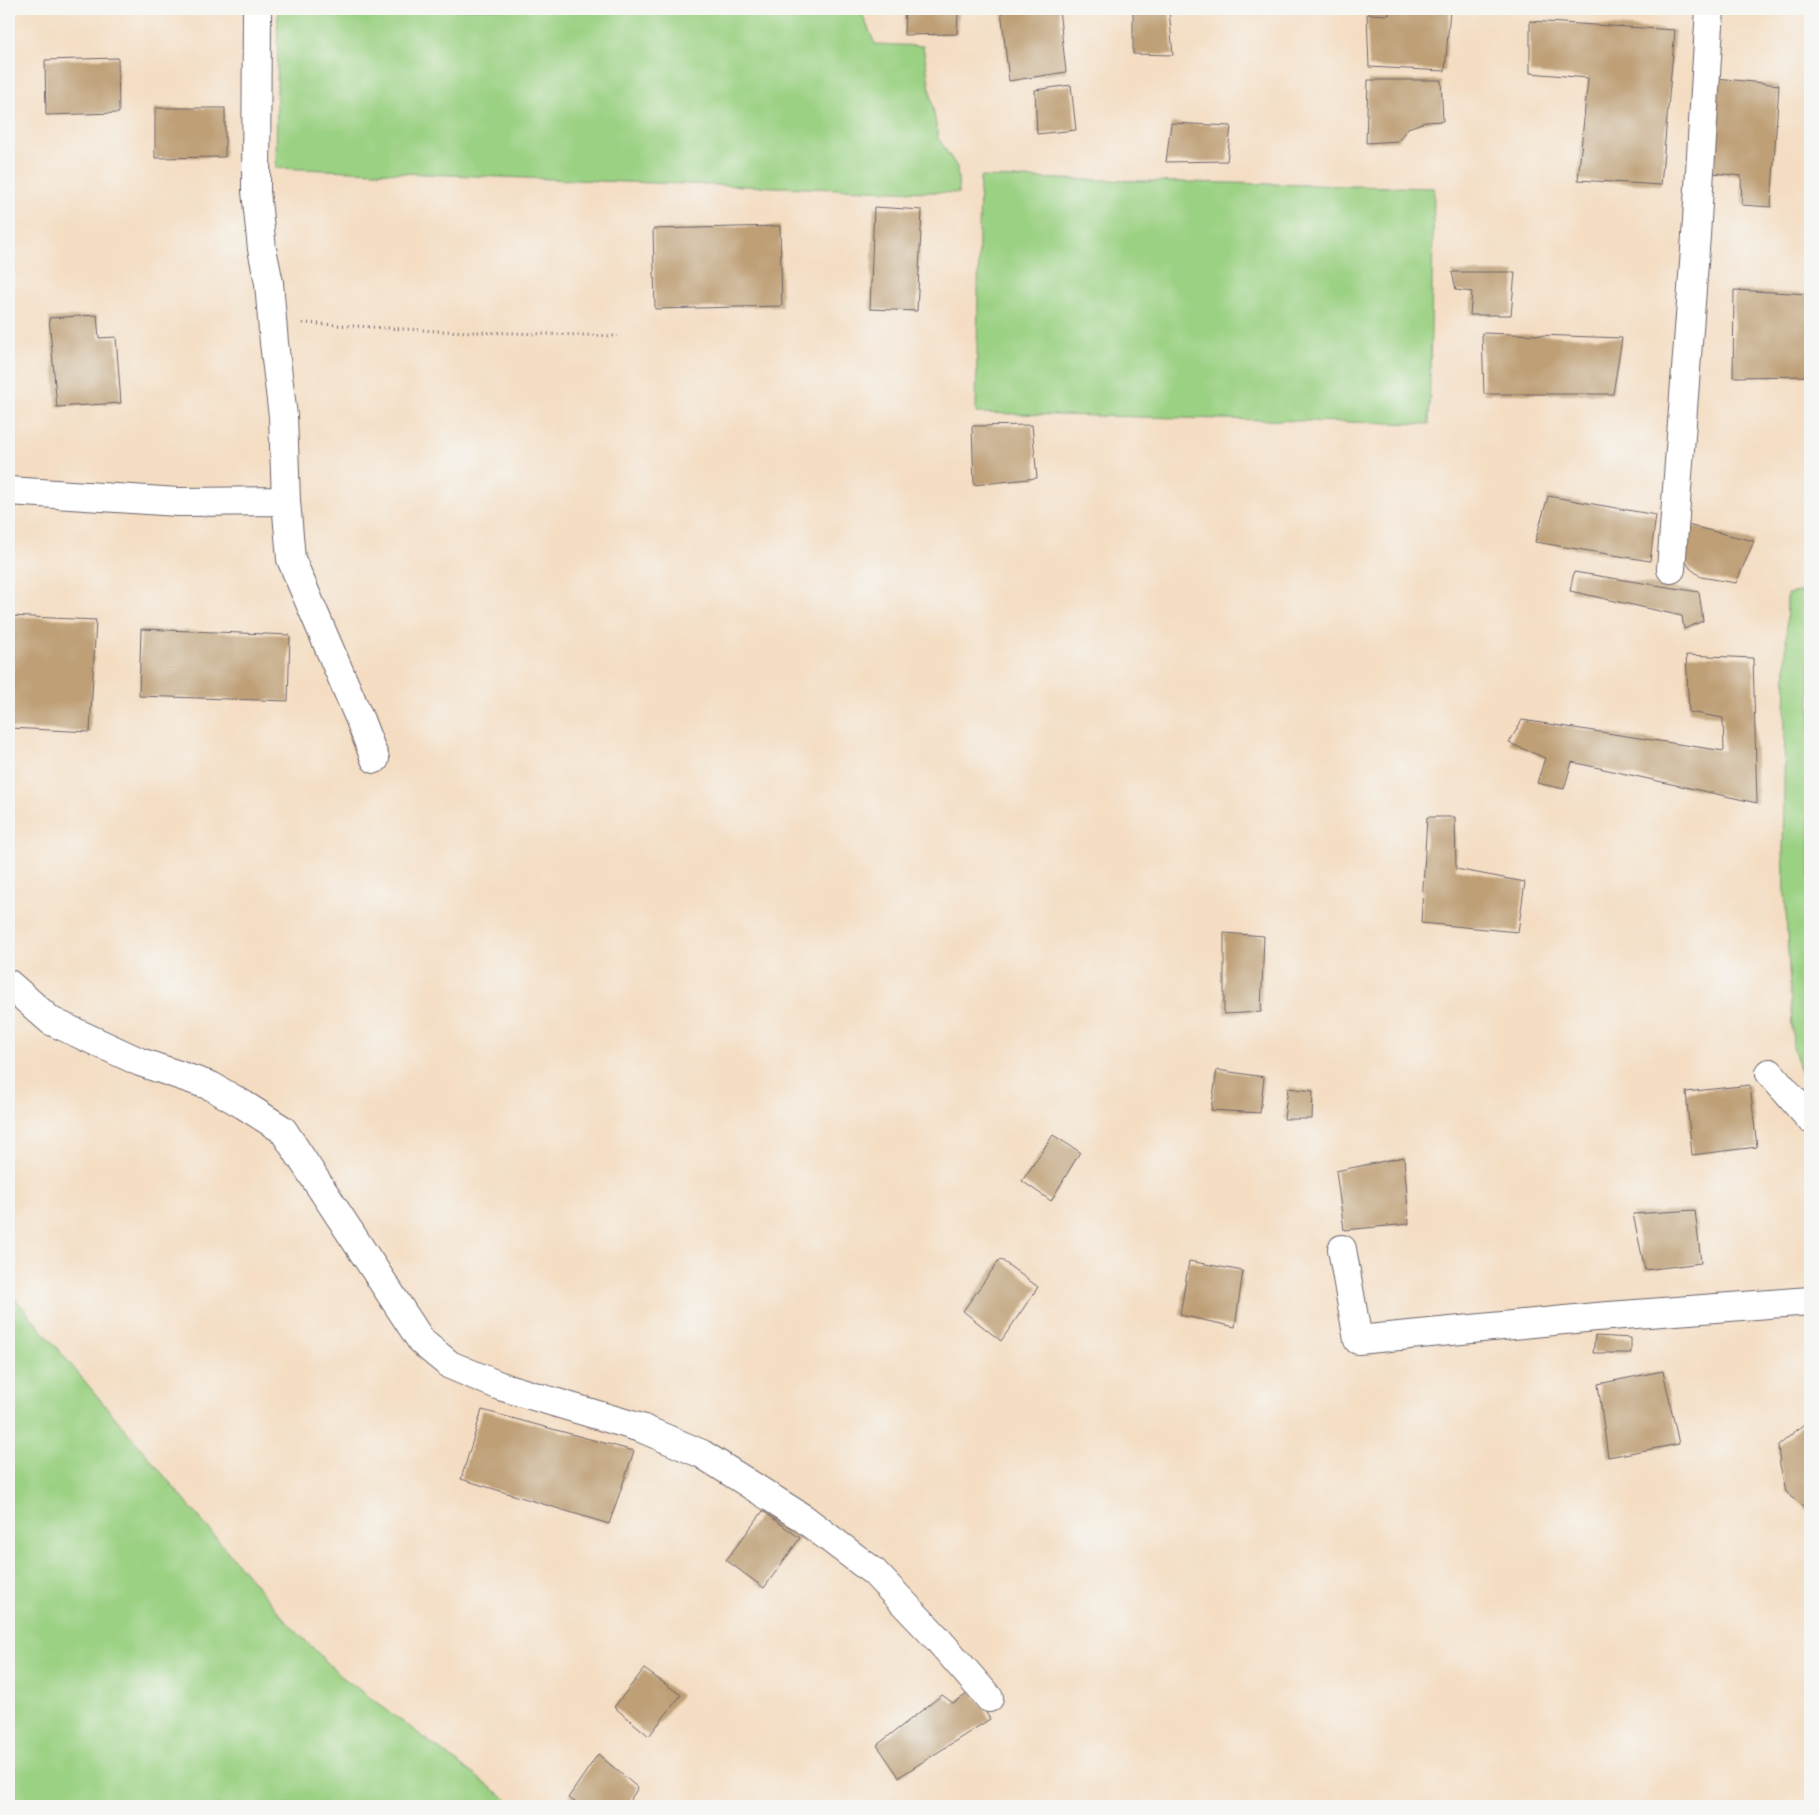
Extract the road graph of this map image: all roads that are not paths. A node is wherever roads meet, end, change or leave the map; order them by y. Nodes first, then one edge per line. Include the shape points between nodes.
1 (257, 9) edge
2 (1710, 9) edge
3 (9, 491) edge
4 (286, 500) junction
5 (1671, 569) dead end
6 (375, 758) dead end
7 (9, 984) edge
8 (1770, 1073) dead end
9 (1810, 1119) edge
10 (1342, 1249) dead end
11 (1810, 1301) edge
12 (989, 1698) dead end

1 - 4 street via 256,191 283,416
2 - 5 street
3 - 4 street via 178,502
4 - 6 street via 291,558
7 - 12 street via 51,1021 140,1062 211,1086 283,1130 422,1342 450,1365 500,1386 641,1428 702,1454 804,1518 874,1572
8 - 9 street
10 - 11 street via 1358,1340

